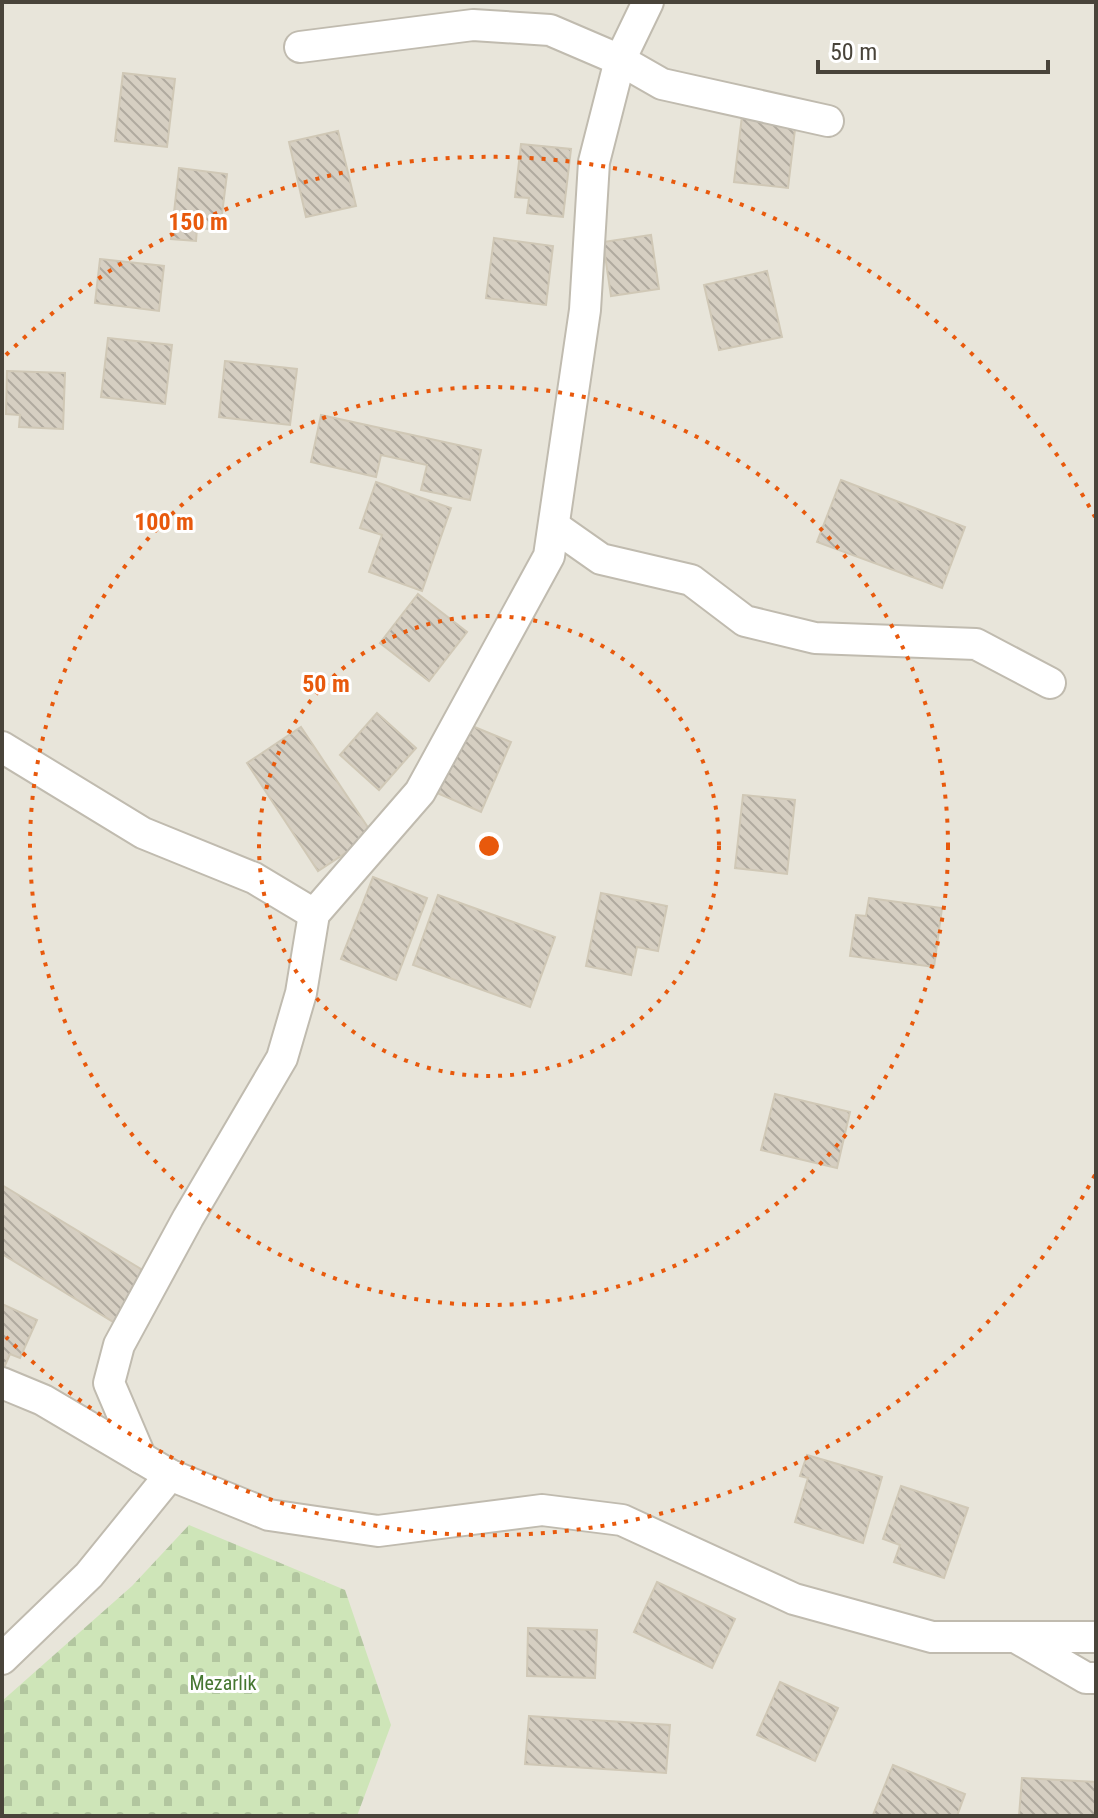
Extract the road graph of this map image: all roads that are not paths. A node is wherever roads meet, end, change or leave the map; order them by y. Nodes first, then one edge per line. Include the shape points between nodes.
1 (648, 2) edge
2 (300, 47) dead end
3 (620, 60) junction
4 (828, 121) dead end
5 (554, 526) junction
6 (1050, 683) dead end
7 (2, 747) edge
8 (314, 914) junction
9 (2, 1383) edge
10 (141, 1458) junction
11 (170, 1475) junction
12 (1016, 1637) junction
13 (1096, 1637) edge
14 (2, 1659) edge
15 (1096, 1678) edge

1 - 3 street
2 - 3 street via 473,25 550,30
3 - 4 street via 662,84
3 - 5 street via 594,162 585,310
5 - 6 street via 601,559 691,580 745,621 815,638 976,644
5 - 8 street via 549,556 420,792
7 - 8 street via 143,833 254,878
8 - 10 street via 301,993 282,1058 119,1345 109,1383
9 - 10 street via 43,1400
10 - 11 street
11 - 12 street via 269,1515 378,1531 542,1510 622,1520 794,1599 932,1637
11 - 14 street via 89,1575
12 - 13 street
12 - 15 street via 1086,1678

